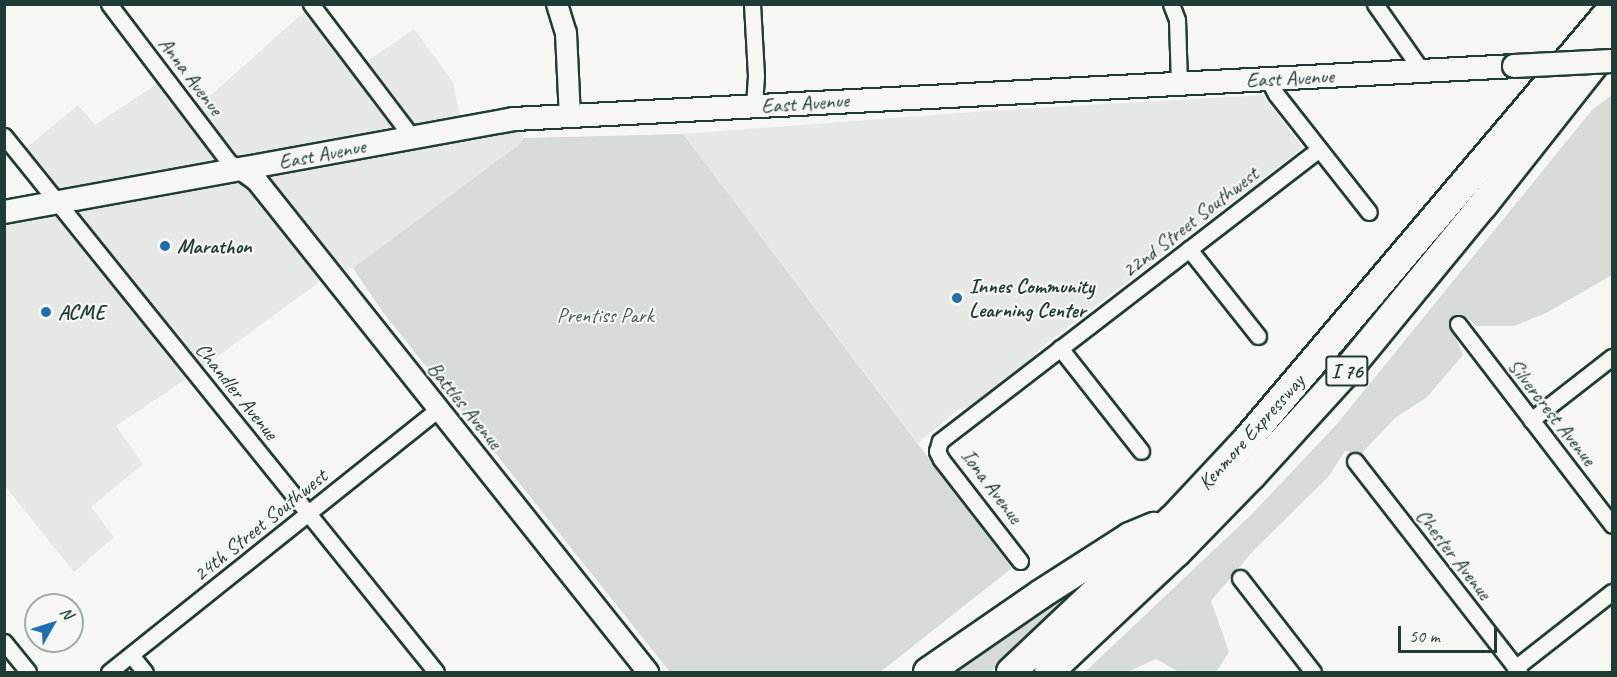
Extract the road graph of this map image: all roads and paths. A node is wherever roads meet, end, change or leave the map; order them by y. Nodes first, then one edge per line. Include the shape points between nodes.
1 (109, 4) edge
2 (311, 4) edge
3 (557, 4) edge
4 (752, 4) edge
5 (1171, 4) edge
6 (1375, 4) edge
7 (1612, 9) edge
8 (1612, 41) edge
9 (1612, 61) edge
10 (1422, 71) junction
11 (1268, 79) junction
12 (1179, 83) junction
13 (754, 106) junction
14 (570, 117) junction
15 (4, 136) edge
16 (412, 137) junction
17 (1319, 148) junction
18 (242, 170) junction
19 (57, 202) junction
20 (4, 212) edge
21 (1369, 212) dead end
22 (1189, 249) junction
23 (1458, 324) dead end
24 (1258, 336) dead end
25 (1060, 348) junction
26 (1612, 357) edge
27 (437, 410) junction
28 (1530, 420) junction
29 (944, 437) joint
30 (1140, 451) dead end
31 (1355, 461) dead end
32 (308, 513) junction
33 (1173, 519) junction
34 (1612, 525) edge
35 (1020, 561) dead end
36 (1240, 578) dead end
37 (1612, 592) edge
38 (4, 642) edge
39 (131, 655) junction
40 (1517, 670) edge
41 (28, 672) edge
42 (109, 672) edge
43 (146, 672) edge
44 (436, 672) edge
45 (648, 672) edge
46 (928, 672) edge
47 (1011, 672) edge
48 (1049, 672) edge
49 (1313, 672) edge

1 - 18 street, Anna Avenue via 229,162
2 - 16 street
3 - 14 street via 566,33
4 - 13 street
5 - 12 street via 1177,20
6 - 10 street
7 - 33 highway, Kenmore Expressway / I 76 via 1261,423
8 - 48 highway, Kenmore Expressway / I 76 via 1344,374 1193,535
9 - 10 main road, East Avenue, bridge
10 - 11 main road, East Avenue
11 - 12 main road, East Avenue
11 - 17 street
12 - 13 main road, East Avenue
13 - 14 main road, East Avenue
14 - 16 main road, East Avenue via 514,119
15 - 19 street, Chandler Avenue
16 - 18 main road, East Avenue
17 - 21 street
17 - 22 street, 22nd Street Southwest
18 - 19 main road, East Avenue
18 - 27 street, Battles Avenue via 257,181
19 - 20 main road, East Avenue
19 - 32 street, Chandler Avenue
22 - 24 street
22 - 25 street, 22nd Street Southwest
23 - 28 street, Silvercrest Avenue
25 - 29 street, 22nd Street Southwest
25 - 30 street
26 - 28 street
27 - 32 street, 24th Street Southwest
27 - 45 street, Battles Avenue
28 - 34 street, Silvercrest Avenue
29 - 35 street, Iona Avenue via 937,451 941,459
31 - 40 street, Chester Avenue
32 - 39 street, 24th Street Southwest
32 - 44 street, Chandler Avenue
33 - 46 highway via 1130,537
33 - 47 highway, Kenmore Expressway / I 76
36 - 49 street
37 - 40 street
38 - 41 street
39 - 42 street, 24th Street Southwest
39 - 43 street

